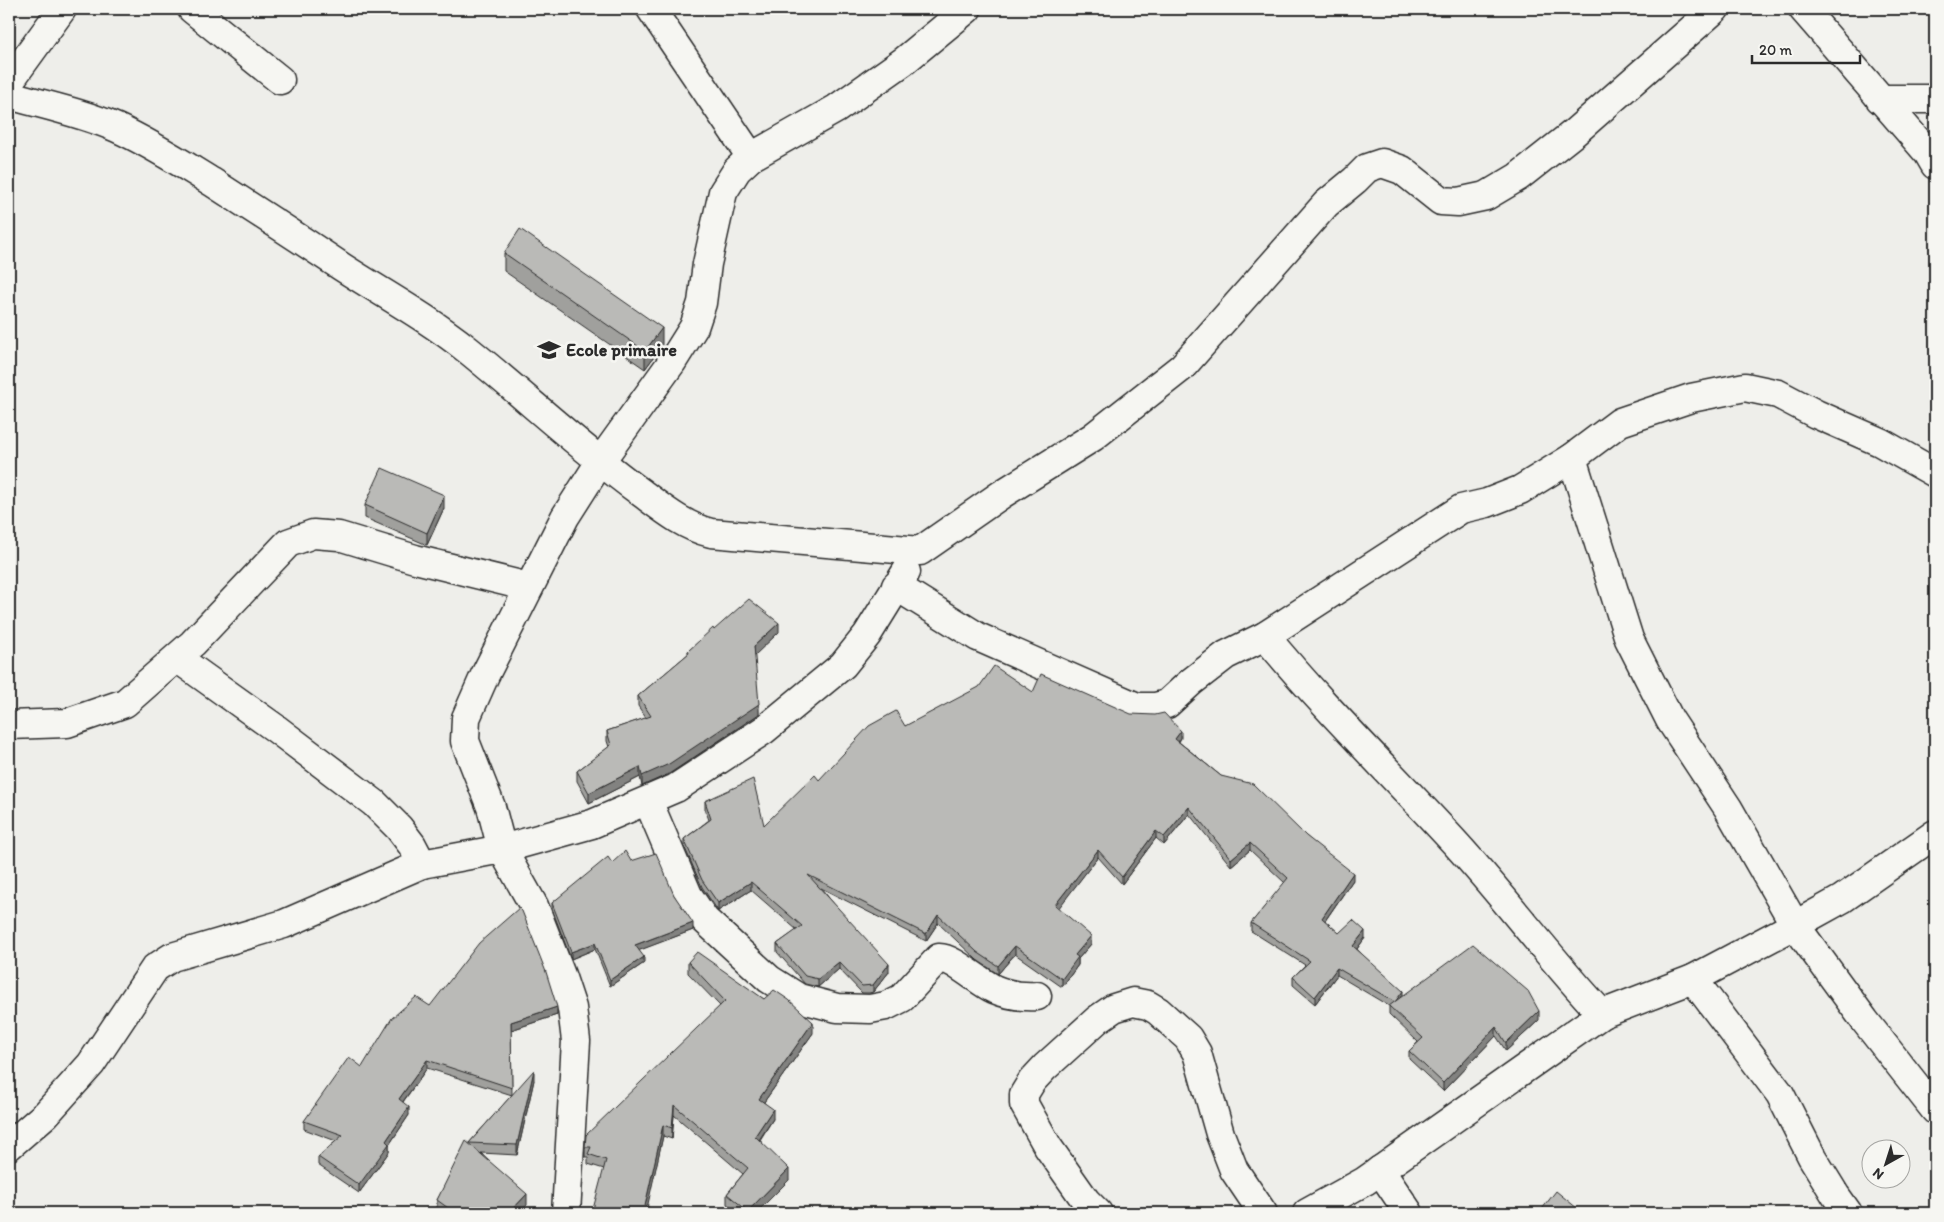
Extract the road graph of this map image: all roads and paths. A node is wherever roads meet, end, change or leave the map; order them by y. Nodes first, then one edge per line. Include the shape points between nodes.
1 (62, 9) edge
2 (192, 9) edge
3 (651, 9) edge
4 (967, 9) edge
5 (1714, 9) edge
6 (1803, 9) edge
7 (280, 80) dead end
8 (9, 82) edge
9 (9, 95) edge
10 (1880, 99) junction
11 (1935, 99) edge
12 (751, 157) junction
13 (1935, 165) edge
14 (1572, 458) junction
15 (600, 462) junction
16 (1935, 473) edge
17 (920, 551) junction
18 (896, 586) junction
19 (529, 587) junction
20 (1265, 636) junction
21 (177, 658) junction
22 (9, 724) edge
23 (648, 801) junction
24 (1935, 834) edge
25 (502, 849) junction
26 (422, 864) junction
27 (1795, 925) junction
28 (1693, 979) junction
29 (1036, 996) dead end
30 (1602, 1014) junction
31 (1935, 1110) edge
32 (9, 1146) edge
33 (1380, 1170) junction
34 (566, 1213) edge
35 (1098, 1213) edge
36 (1263, 1213) edge
37 (1308, 1213) edge
38 (1409, 1213) edge
39 (1848, 1213) edge

1 - 8 street
2 - 7 street
3 - 12 street
4 - 12 street via 904,61 836,109
5 - 17 street via 1576,132 1518,177 1486,196 1458,202 1441,201 1402,170 1382,163 1367,168 1326,204 1182,367 1093,437
6 - 10 street
9 - 15 street via 116,128 188,167 423,317 526,397
10 - 11 street
10 - 13 street
12 - 15 street via 737,170 723,192 702,303 694,327
14 - 16 street via 1620,422 1691,398 1745,386 1778,394 1880,442
14 - 20 street via 1520,490 1461,509
14 - 27 street via 1629,639 1670,720 1728,808
15 - 17 street via 695,529
15 - 19 street via 565,517
17 - 18 street
18 - 20 street via 978,637 1137,706 1167,704 1226,655
18 - 23 street via 867,636 843,665 764,730 676,788
19 - 21 street via 339,536 313,534 288,543
19 - 25 street via 466,718 465,741 491,807
20 - 30 street via 1337,720 1458,846
21 - 22 street via 125,703 104,712 66,723
21 - 26 street via 374,803 412,845
23 - 25 street via 592,824
23 - 29 street via 688,894 705,920 769,979 799,998 837,1008 886,1006 902,998 939,958 951,961 993,988 1022,997
24 - 27 street via 1842,898
25 - 26 street
25 - 34 street via 534,906 561,975 575,1024
26 - 32 street via 284,924 195,949 172,957 155,968 91,1064 46,1114
27 - 28 street
27 - 31 street
28 - 30 street
28 - 39 street via 1780,1094 1812,1158
30 - 33 street
33 - 37 street
33 - 38 street
35 - 36 street via 1048,1147 1024,1104 1024,1094 1032,1081 1098,1019 1114,1008 1133,1002 1158,1011 1188,1038 1197,1053 1234,1170

